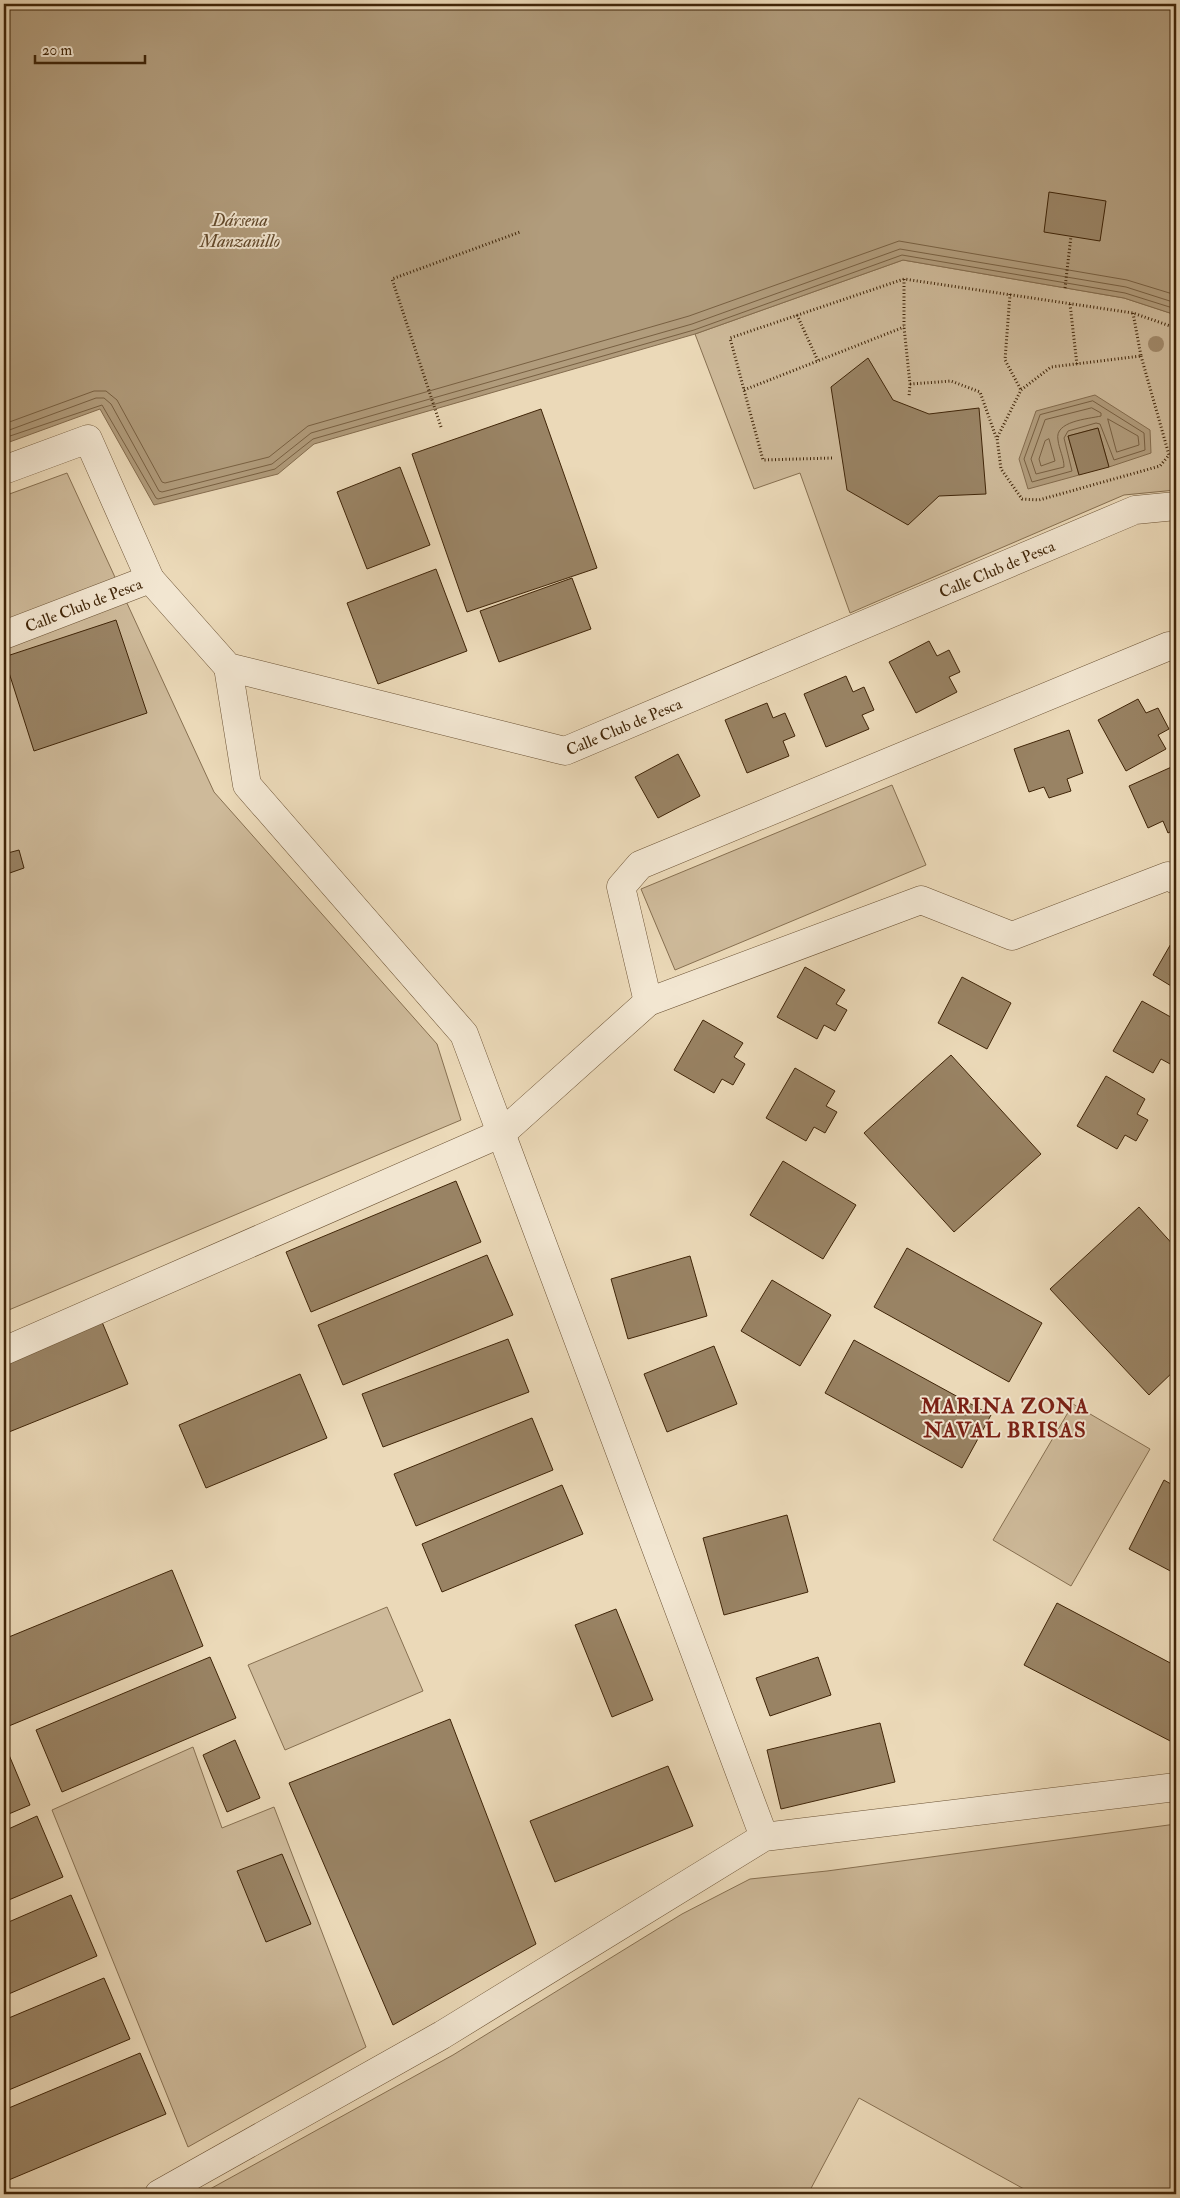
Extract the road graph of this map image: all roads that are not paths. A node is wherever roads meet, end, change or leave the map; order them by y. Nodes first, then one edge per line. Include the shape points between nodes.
1 (4, 470) edge
2 (1176, 506) edge
3 (150, 579) junction
4 (4, 635) edge
5 (1176, 648) edge
6 (228, 667) junction
7 (1176, 880) edge
8 (648, 1002) junction
9 (502, 1133) junction
10 (4, 1351) edge
11 (1176, 1787) edge
12 (764, 1837) junction
13 (159, 2194) edge

1 - 3 lane via 88,439
2 - 6 lane, Calle Club de Pesca via 1135,510 565,751
3 - 4 lane, Calle Club de Pesca
3 - 6 lane, Calle Club de Pesca
5 - 8 lane via 1169,646 640,865 621,887
6 - 9 lane via 247,786 464,1034
7 - 8 lane via 1168,876 1012,936 921,900
8 - 9 lane
9 - 10 lane
9 - 12 lane
11 - 12 lane
12 - 13 lane via 442,2035

